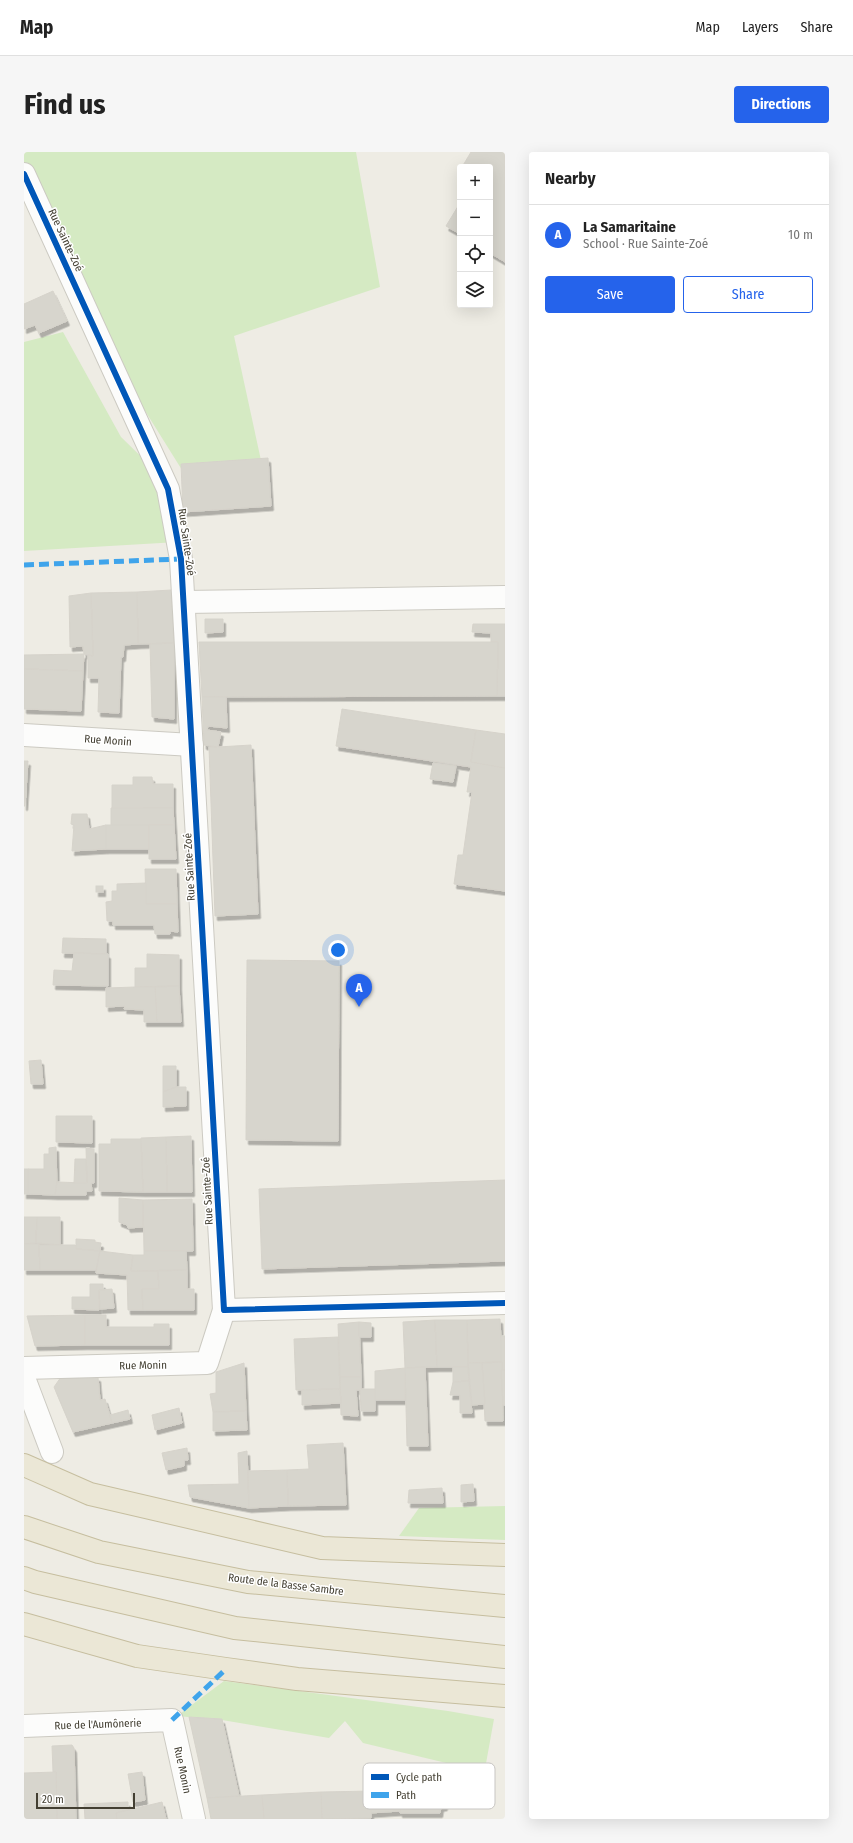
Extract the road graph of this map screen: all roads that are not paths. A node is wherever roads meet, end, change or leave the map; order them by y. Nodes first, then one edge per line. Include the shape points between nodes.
1 (24, 174) edge
2 (505, 597) edge
3 (184, 602) junction
4 (24, 735) edge
5 (192, 745) junction
6 (505, 1302) edge
7 (224, 1310) junction
8 (24, 1368) edge
9 (24, 1378) edge
10 (52, 1452) dead end
11 (24, 1465) edge
12 (24, 1527) edge
13 (505, 1555) edge
14 (24, 1578) edge
15 (505, 1606) edge
16 (24, 1624) edge
17 (505, 1656) edge
18 (505, 1696) edge
19 (172, 1720) joint
20 (24, 1726) edge
21 (194, 1819) edge

1 - 3 street, Rue Sainte-Zoé via 168,489 181,559
2 - 3 street
3 - 5 street, Rue Sainte-Zoé
4 - 5 street, Rue Monin
5 - 7 street, Rue Sainte-Zoé
6 - 7 street
7 - 8 street, Rue Monin via 207,1363
9 - 10 street
11 - 13 highway via 90,1494 322,1548
12 - 15 highway, Route de la Basse Sambre via 100,1552 248,1582
14 - 17 highway via 235,1628
16 - 18 highway via 137,1656 297,1679
19 - 20 street, Rue de l'Aumônerie
19 - 21 street, Rue Monin

